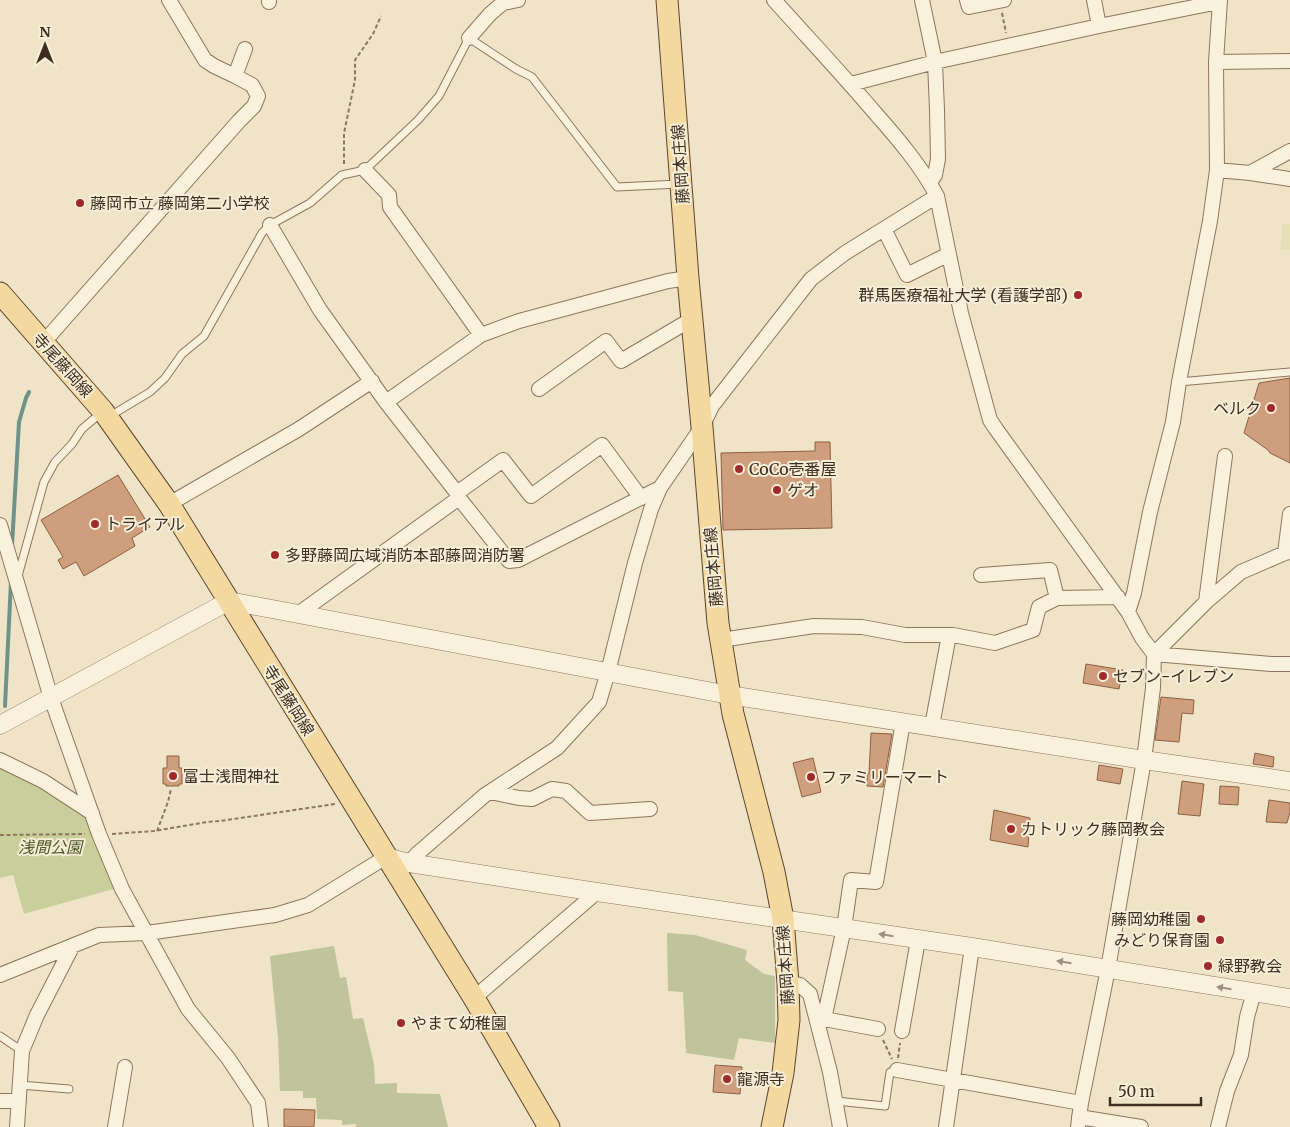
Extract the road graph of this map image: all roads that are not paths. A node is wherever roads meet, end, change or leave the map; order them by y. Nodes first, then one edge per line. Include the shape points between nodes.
1 (169, 0) edge
2 (514, 0) edge
3 (667, 0) edge
4 (774, 0) edge
5 (922, 0) edge
6 (967, 0) edge
7 (1094, 0) edge
8 (1001, 1) edge
9 (1219, 1) edge
10 (1099, 26) junction
11 (469, 38) junction
12 (244, 49) dead end
13 (1290, 61) edge
14 (935, 62) junction
15 (1216, 62) junction
16 (235, 76) junction
17 (851, 84) junction
18 (1290, 152) edge
19 (365, 170) junction
20 (1216, 170) junction
21 (1250, 172) junction
22 (1290, 179) edge
23 (930, 182) junction
24 (682, 184) junction
25 (937, 196) junction
26 (270, 225) junction
27 (884, 229) junction
28 (949, 254) junction
29 (688, 278) junction
30 (0, 294) edge
31 (692, 319) junction
32 (480, 335) junction
33 (43, 343) junction
34 (1290, 372) edge
35 (372, 381) junction
36 (1179, 382) junction
37 (539, 389) dead end
38 (386, 402) junction
39 (106, 414) junction
40 (702, 427) junction
41 (1225, 456) dead end
42 (660, 488) junction
43 (458, 496) junction
44 (641, 498) junction
45 (169, 504) junction
46 (1290, 514) edge
47 (0, 525) edge
48 (1287, 553) edge
49 (980, 574) dead end
50 (16, 578) junction
51 (1118, 597) junction
52 (1057, 598) junction
53 (229, 601) junction
54 (1206, 602) junction
55 (1128, 612) junction
56 (298, 614) junction
57 (949, 635) junction
58 (721, 640) junction
59 (1154, 654) junction
60 (1290, 664) edge
61 (608, 672) junction
62 (729, 695) junction
63 (51, 698) junction
64 (903, 722) junction
65 (0, 725) edge
66 (932, 726) junction
67 (0, 760) edge
68 (1144, 760) junction
69 (1290, 781) edge
70 (490, 792) junction
71 (650, 809) dead end
72 (92, 813) junction
73 (386, 857) junction
74 (409, 863) junction
75 (597, 892) junction
76 (783, 919) junction
77 (844, 928) junction
78 (147, 934) junction
79 (918, 940) junction
80 (72, 947) junction
81 (972, 947) junction
82 (1108, 969) junction
83 (0, 975) edge
84 (788, 983) junction
85 (1254, 992) junction
86 (474, 998) junction
87 (1290, 998) edge
88 (821, 1020) junction
89 (878, 1029) road end
90 (902, 1031) road end
91 (0, 1036) edge
92 (22, 1051) junction
93 (125, 1067) dead end
94 (897, 1070) joint
95 (953, 1080) junction
96 (20, 1085) junction
97 (69, 1089) dead end
98 (19, 1101) junction
99 (836, 1101) junction
100 (0, 1102) edge
101 (1081, 1103) junction
102 (1079, 1122) edge
103 (17, 1127) edge
104 (116, 1127) edge
105 (260, 1127) edge
106 (549, 1127) edge
107 (772, 1127) edge
108 (840, 1127) edge
109 (946, 1127) edge
110 (1141, 1127) edge
111 (1218, 1127) edge

1 - 16 street via 205,60
2 - 11 street via 503,3
3 - 24 main road, 藤岡本庄線
4 - 17 street
5 - 14 street
6 - 8 street via 969,7
7 - 10 street
9 - 10 street
9 - 15 street
10 - 14 street
11 - 19 lane via 439,96
11 - 24 lane via 532,77 617,187
12 - 16 street
13 - 15 street
14 - 17 street
14 - 23 street via 938,159
15 - 20 street
16 - 33 street via 252,85 258,96 254,106
17 - 23 street
18 - 21 street
19 - 26 lane via 342,175 310,204
19 - 32 street via 389,196 390,207
20 - 21 street
20 - 36 street via 1210,221
21 - 22 street
23 - 25 street
24 - 29 main road, 藤岡本庄線
25 - 27 street
25 - 28 street
26 - 35 street via 320,310
26 - 39 lane via 262,233 204,336 182,354 150,392
27 - 28 street via 907,275
27 - 40 street via 811,278 712,406
28 - 51 street via 990,420
29 - 31 main road, 藤岡本庄線
29 - 32 street via 519,321
30 - 33 main road, 寺尾藤岡線
31 - 37 street via 621,361 606,341
31 - 40 main road, 藤岡本庄線
32 - 38 street
33 - 39 main road, 寺尾藤岡線
34 - 36 lane
35 - 38 street
35 - 45 street via 299,429
36 - 55 street via 1173,422
38 - 43 street
39 - 45 main road, 寺尾藤岡線
39 - 50 lane via 82,429 55,462 44,482
40 - 42 street
40 - 58 main road, 藤岡本庄線
41 - 54 street
42 - 44 street
42 - 61 street via 634,563
43 - 44 street via 509,561 518,560
43 - 44 street via 503,460 531,496 602,444
43 - 56 street
45 - 53 main road, 寺尾藤岡線
46 - 48 street
47 - 50 street
48 - 54 street via 1241,572
49 - 52 street via 1050,570
50 - 63 street
51 - 52 street
51 - 55 street
52 - 57 street via 1039,607 1032,630 995,643
53 - 56 street
53 - 63 street
53 - 73 main road, 寺尾藤岡線
54 - 59 street
55 - 59 street
56 - 61 street
57 - 58 street via 905,635 862,627 814,626
57 - 66 street
58 - 62 main road, 藤岡本庄線
59 - 60 street
59 - 68 street via 1154,688
61 - 62 street
61 - 70 street via 599,702 558,748
62 - 64 street
62 - 76 main road, 藤岡本庄線
63 - 65 street
63 - 72 street
64 - 66 street
64 - 77 street via 876,882 851,880
66 - 68 street
67 - 72 street via 43,781
68 - 69 street
68 - 82 street
70 - 71 street via 532,799 552,789 566,791 590,812
70 - 74 street
72 - 78 street via 122,889
73 - 74 street
73 - 78 street via 308,905 274,915
73 - 86 main road, 寺尾藤岡線
74 - 75 street
75 - 76 street
75 - 86 street
76 - 77 street
76 - 84 main road, 藤岡本庄線
79 -> 77 street
77 - 88 street
78 - 80 street via 99,935
78 - 105 street via 188,1009 228,1058 258,1103
79 - 81 street
79 - 90 street
80 - 83 street
80 - 92 street
82 -> 81 street
81 - 95 street
85 -> 82 street
82 - 101 street
84 - 88 street via 800,985 810,994
84 - 107 main road, 藤岡本庄線 via 789,1020
85 - 87 street
85 - 111 street via 1241,1055
86 - 106 main road, 寺尾藤岡線
88 - 89 street
88 - 99 street
91 - 92 lane
92 - 96 street
93 - 104 street
94 - 95 street
94 - 99 lane via 890,1072 885,1106
95 - 101 street
95 - 109 street
96 - 97 lane
96 - 98 street
98 - 100 street
98 - 103 street
99 - 108 street
101 - 102 street
102 - 110 street

